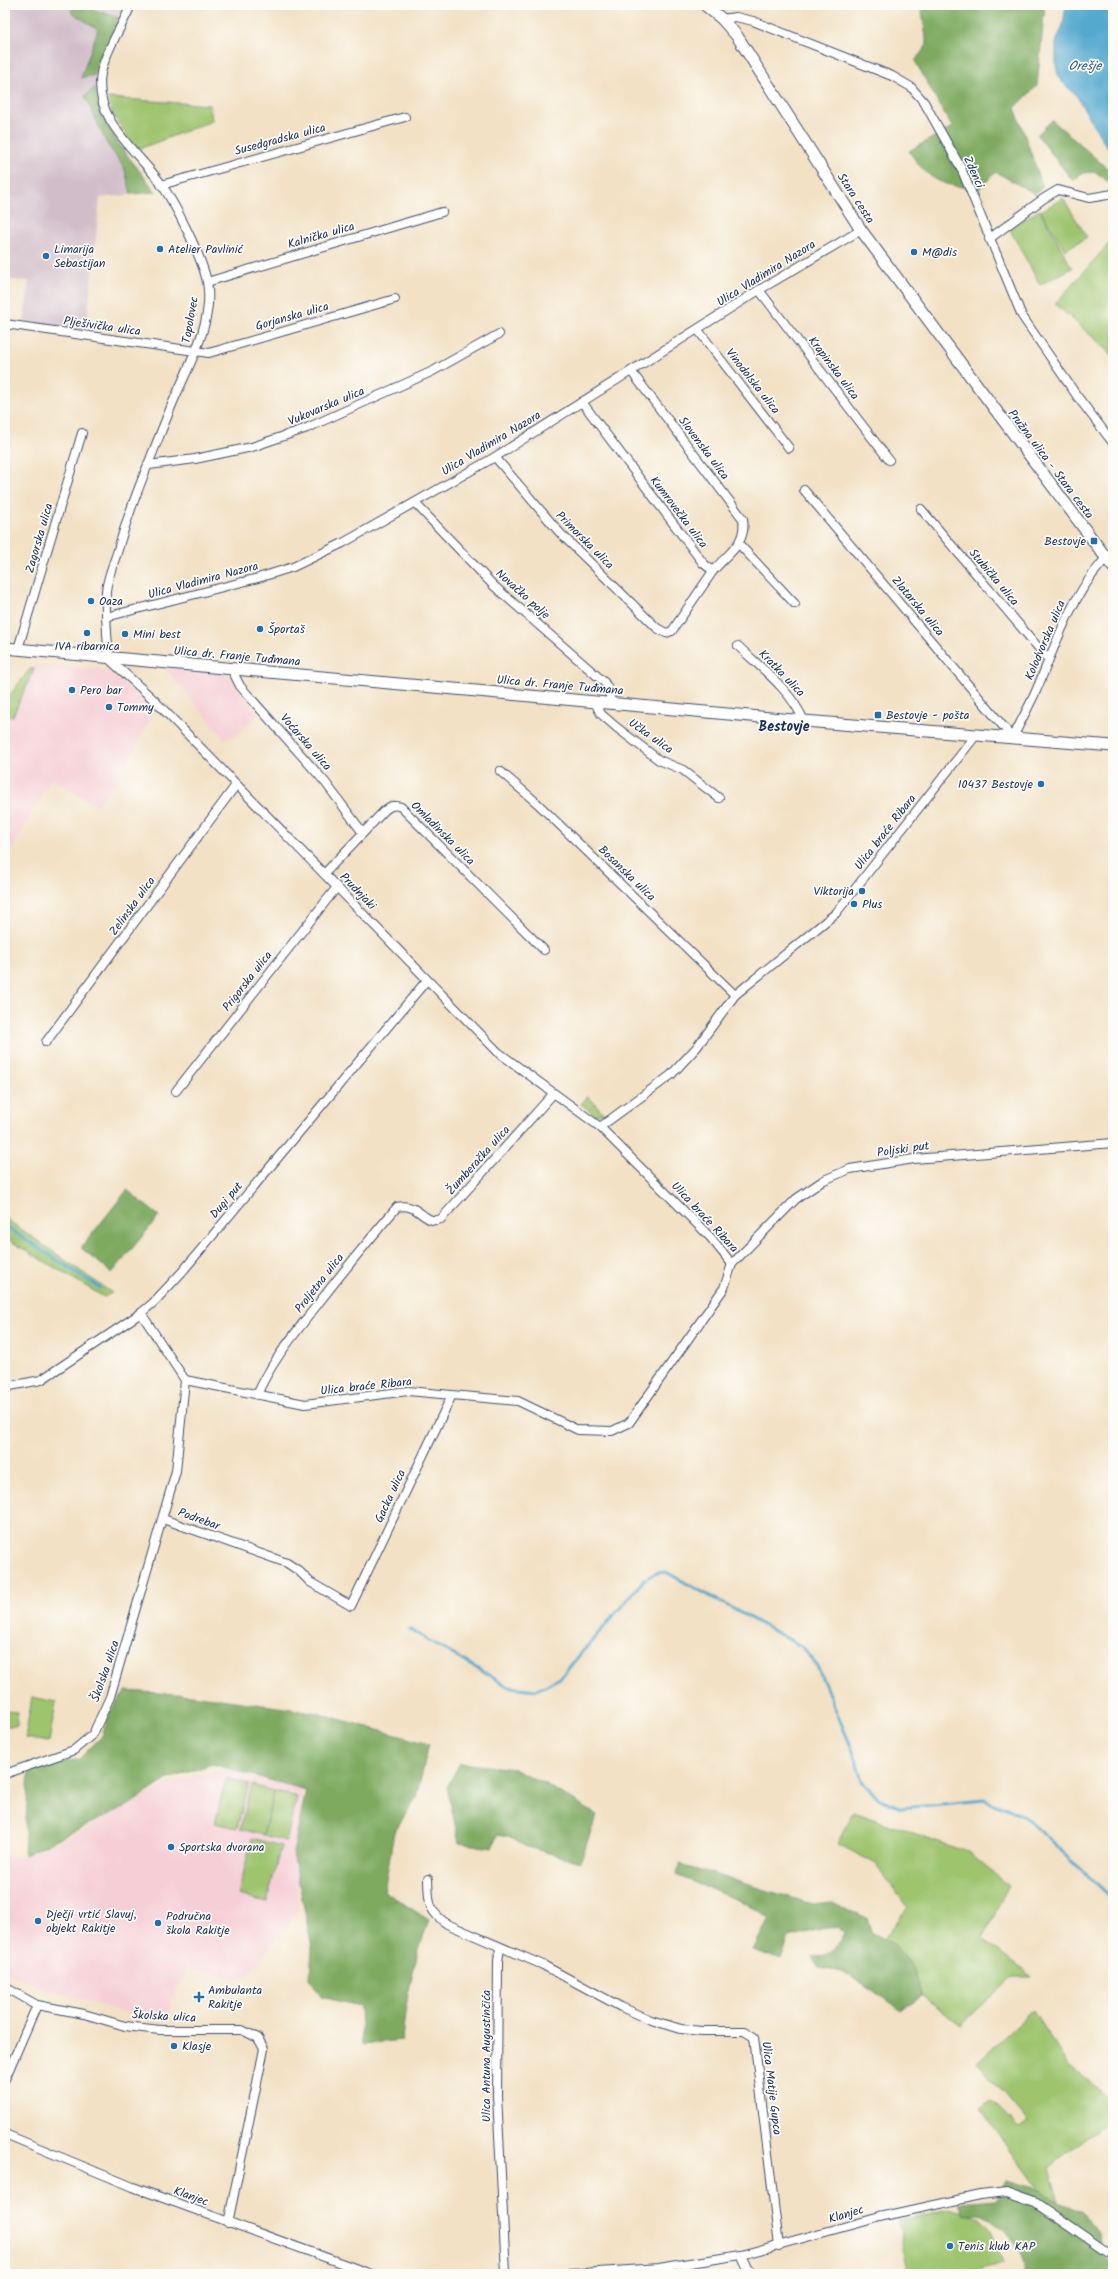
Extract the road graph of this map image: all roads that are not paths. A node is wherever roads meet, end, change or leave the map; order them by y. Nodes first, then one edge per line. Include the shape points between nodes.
1 (131, 5) edge
2 (705, 5) edge
3 (722, 19) junction
4 (405, 117) dead end
5 (161, 185) junction
6 (1113, 194) edge
7 (442, 212) dead end
8 (861, 230) junction
9 (989, 239) junction
10 (207, 282) junction
11 (759, 290) junction
12 (395, 299) dead end
13 (5, 324) edge
14 (698, 330) junction
15 (499, 334) dead end
16 (196, 352) junction
17 (630, 371) junction
18 (582, 402) junction
19 (990, 404) joint
20 (82, 433) dead end
21 (1113, 443) edge
22 (789, 448) dead end
23 (495, 457) junction
24 (889, 460) dead end
25 (149, 464) junction
26 (804, 490) dead end
27 (415, 503) junction
28 (921, 509) dead end
29 (739, 544) junction
30 (1110, 554) edge
31 (1113, 567) edge
32 (713, 571) junction
33 (795, 604) dead end
34 (106, 617) junction
35 (738, 646) dead end
36 (5, 648) edge
37 (18, 650) junction
38 (109, 658) junction
39 (1048, 659) junction
40 (231, 668) junction
41 (594, 701) junction
42 (611, 703) junction
43 (804, 721) junction
44 (977, 734) junction
45 (1013, 738) junction
46 (1113, 746) edge
47 (500, 771) dead end
48 (236, 785) junction
49 (719, 798) dead end
50 (363, 833) junction
51 (324, 874) junction
52 (337, 887) junction
53 (544, 950) dead end
54 (427, 980) junction
55 (735, 995) junction
56 (46, 1042) dead end
57 (176, 1091) dead end
58 (553, 1094) junction
59 (600, 1127) junction
60 (1113, 1143) edge
61 (415, 1208) joint
62 (732, 1264) junction
63 (141, 1313) junction
64 (185, 1380) junction
65 (5, 1388) edge
66 (257, 1395) junction
67 (450, 1397) junction
68 (164, 1519) junction
69 (351, 1606) joint
70 (5, 1774) edge
71 (428, 1879) dead end
72 (500, 1948) junction
73 (5, 1987) edge
74 (38, 2005) junction
75 (5, 2079) edge
76 (5, 2134) edge
77 (228, 2223) junction
78 (779, 2246) junction
79 (741, 2255) junction
80 (1113, 2256) edge
81 (371, 2274) edge
82 (506, 2274) edge
83 (568, 2274) edge
84 (579, 2274) edge
85 (753, 2274) edge

1 - 5 street, Topolovec via 105,60 101,88 107,115
2 - 3 main road, Stara cesta
3 - 8 main road, Stara cesta via 736,36
3 - 9 street, Zdenci via 753,21 892,76 911,87 924,102 960,168
4 - 5 street, Susedgradska ulica
5 - 10 street, Topolovec via 192,243
6 - 9 street via 1089,198 1058,190 1043,198
7 - 10 street, Kalnička ulica
8 - 11 street, Ulica Vladimira Nazora
8 - 19 main road, Stara cesta
9 - 21 street, Zdenci via 1022,316
10 - 16 street, Topolovec via 207,304
11 - 14 street, Ulica Vladimira Nazora
11 - 24 street, Krapinska ulica
12 - 16 street, Gorjanska ulica via 209,353
13 - 16 street, Plješivička ulica
14 - 17 street, Ulica Vladimira Nazora
14 - 22 street, Vinodolska ulica
15 - 25 street, Vukovarska ulica via 433,372 307,428 252,447 195,459
16 - 25 street, Topolovec
17 - 18 street, Ulica Vladimira Nazora
17 - 29 street, Slovenska ulica via 743,519 744,528
18 - 23 street, Ulica Vladimira Nazora
18 - 32 street, Kumrovečka ulica via 703,563
19 - 30 main road, Pružna ulica - Stara cesta
20 - 37 street, Zagorska ulica
23 - 27 street, Ulica Vladimira Nazora
23 - 32 street, Primorska ulica via 560,534 657,628 666,633 672,631
25 - 34 street, Topolovec via 124,526 106,589
26 - 45 street, Zlatarska ulica
27 - 34 street, Ulica Vladimira Nazora via 293,567
27 - 42 street, Novačko polje via 494,586 604,682 609,690
28 - 39 street, Stubička ulica
29 - 32 street
29 - 33 street
30 - 31 main road
30 - 39 street, Kolodvorska ulica via 1075,600
34 - 38 street, Topolovec
35 - 43 street, Kratka ulica via 783,688 797,705
36 - 37 main road, Ulica dr. Franje Tuđmana
37 - 38 main road, Ulica dr. Franje Tuđmana
38 - 40 main road, Ulica dr. Franje Tuđmana
38 - 48 street, Prudnjaki via 154,700
39 - 45 street, Kolodvorska ulica via 1036,692
40 - 41 main road, Ulica dr. Franje Tuđmana
40 - 50 street, Voćarska ulica via 240,686 325,782
41 - 42 main road, Ulica dr. Franje Tuđmana
41 - 49 street, Učka ulica via 601,714 659,760 684,770
42 - 43 main road, Ulica dr. Franje Tuđmana
43 - 44 main road, Ulica dr. Franje Tuđmana
44 - 45 main road, Ulica dr. Franje Tuđmana
44 - 55 street, Ulica braće Ribara via 836,913
45 - 46 main road, Ulica dr. Franje Tuđmana
47 - 55 street, Bosanska ulica via 537,802
48 - 51 street, Prudnjaki
48 - 56 street, Zelinska ulica
50 - 51 street, Omladinska ulica
50 - 53 street, Omladinska ulica via 390,806 401,807
51 - 52 street, Prudnjaki
52 - 54 street, Prudnjaki
52 - 57 street, Prigorska ulica
54 - 58 street, Prudnjaki via 498,1052
54 - 63 street, Dugi put via 182,1272
55 - 59 street, Ulica braće Ribara via 697,1047 671,1075
58 - 59 street, Prudnjaki
58 - 61 street, Žumberačka ulica via 441,1218 436,1221 429,1220
59 - 62 street, Ulica braće Ribara via 711,1238
60 - 62 street, Poljski put via 914,1159 850,1169 824,1180 796,1199
61 - 66 street, Proljetna ulica via 406,1205 397,1207 362,1247 283,1348 265,1376
62 - 67 street, Ulica braće Ribara via 724,1288 630,1424 624,1427 612,1431 578,1430 518,1401
63 - 64 street
63 - 65 street, Dugi put via 41,1380
64 - 66 street, Ulica braće Ribara
64 - 68 street, Podrebar via 176,1471
66 - 67 street, Ulica braće Ribara via 305,1404 408,1392
67 - 69 street, Gacka ulica
68 - 69 street, Podrebar via 287,1563 310,1582
68 - 70 street, Školska ulica via 110,1697 93,1734 74,1750
71 - 72 street via 429,1904 435,1916
72 - 78 street, Ulica Matije Gupca via 543,1965 621,2007 651,2020 702,2031 744,2031 754,2037
72 - 82 street, Ulica Antuna Augustinčića via 497,2095
73 - 74 street, Školska ulica
74 - 75 street
74 - 77 street, Školska ulica via 84,2014 125,2026 160,2030 242,2030 258,2038 264,2049
76 - 77 street, Klanjec
77 - 81 street, Klanjec
78 - 79 street, Klanjec
78 - 80 street, Klanjec via 880,2217 980,2194 1007,2192 1034,2202
79 - 84 street, Klanjec via 659,2268
79 - 85 street
83 - 84 street, Klanjec

